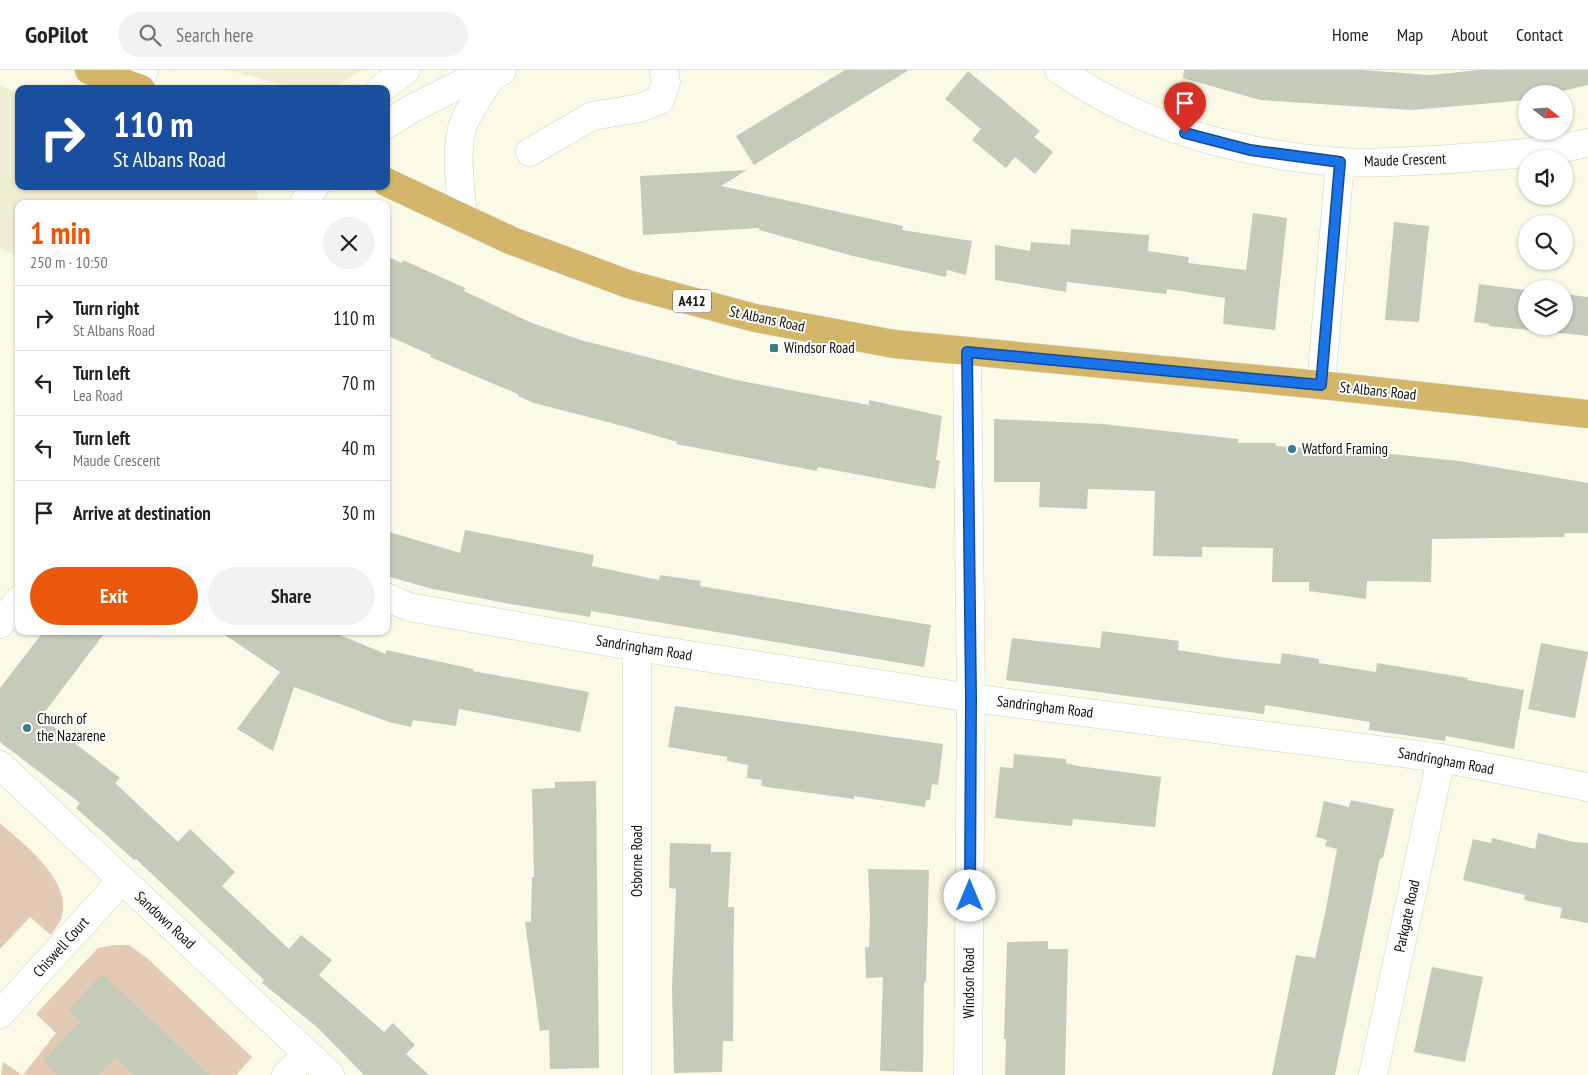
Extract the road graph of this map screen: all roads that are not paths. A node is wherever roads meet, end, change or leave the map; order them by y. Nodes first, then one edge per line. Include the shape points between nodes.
1 (89, 70) edge
2 (406, 70) edge
3 (664, 70) edge
4 (1059, 70) edge
5 (498, 73) edge
6 (141, 82) edge
7 (386, 85) edge
8 (390, 122) edge
9 (1588, 143) edge
10 (530, 152) dead end
11 (1340, 162) junction
12 (390, 184) edge
13 (463, 216) junction
14 (967, 352) junction
15 (1321, 385) junction
16 (1588, 414) edge
17 (390, 599) edge
18 (15, 605) edge
19 (0, 624) edge
20 (637, 648) junction
21 (971, 698) junction
22 (1441, 758) junction
23 (0, 766) edge
24 (1588, 788) edge
25 (122, 880) junction
26 (0, 1014) edge
27 (307, 1054) junction
28 (286, 1075) edge
29 (330, 1075) edge
30 (637, 1075) edge
31 (968, 1075) edge
32 (1373, 1075) edge

1 - 6 main road
2 - 7 street
3 - 10 street via 666,82 660,100 640,108 592,116
4 - 11 street, Maude Crescent via 1090,91 1138,116 1201,138 1250,150
5 - 8 street via 463,83
5 - 13 street via 466,118 460,136
9 - 11 street, Maude Crescent via 1494,156
11 - 15 street
12 - 13 main road, St Albans Road / A412
13 - 14 main road, St Albans Road / A412 via 510,240 656,292 782,323 894,344
14 - 15 main road, St Albans Road / A412
14 - 21 street, Windsor Road
15 - 16 main road, St Albans Road / A412
17 - 20 street, Sandringham Road via 409,607
18 - 19 street
20 - 21 street, Sandringham Road
20 - 30 street, Osborne Road
21 - 22 street, Sandringham Road
21 - 31 street, Windsor Road
22 - 24 street, Sandringham Road
22 - 32 street, Parkgate Road
23 - 25 street, Sandown Road
25 - 26 street, Chiswell Court
25 - 27 street, Sandown Road
27 - 28 street
27 - 29 street, Sandown Road

